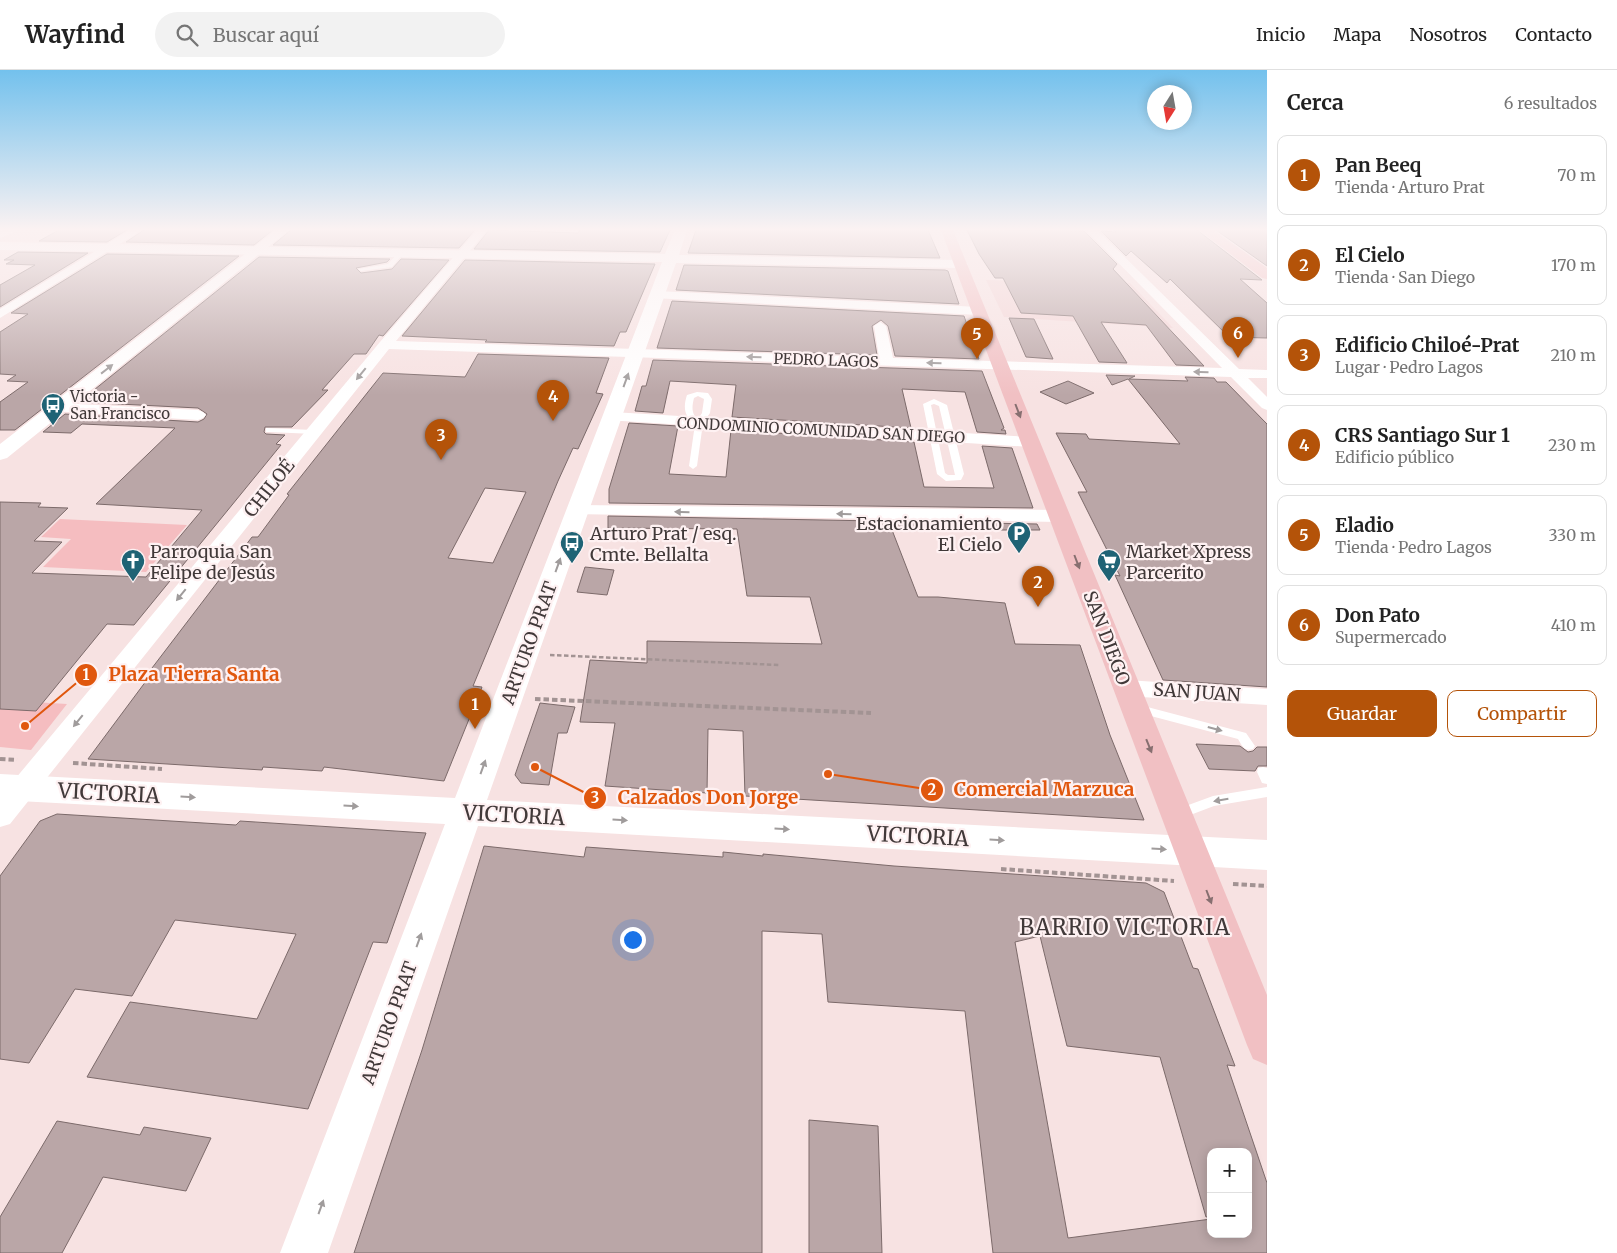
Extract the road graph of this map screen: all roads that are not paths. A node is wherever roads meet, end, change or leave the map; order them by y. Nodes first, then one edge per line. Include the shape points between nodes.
1 (46, 285) edge
2 (213, 285) edge
3 (435, 285) edge
4 (661, 285) edge
5 (969, 285) edge
6 (1147, 285) edge
7 (657, 295) junction
8 (979, 311) junction
9 (0, 314) edge
10 (880, 326) dead end
11 (385, 345) junction
12 (636, 353) junction
13 (887, 362) junction
14 (1000, 366) junction
15 (1236, 373) junction
16 (1267, 374) edge
17 (1267, 405) edge
18 (57, 408) junction
19 (198, 415) dead end
20 (612, 417) junction
21 (699, 422) junction
22 (269, 430) dead end
23 (314, 432) junction
24 (934, 437) junction
25 (951, 438) junction
26 (1030, 442) junction
27 (0, 454) edge
28 (693, 466) dead end
29 (578, 510) junction
30 (1059, 516) junction
31 (1267, 697) edge
32 (1130, 698) junction
33 (1246, 741) dead end
34 (11, 788) edge
35 (1267, 792) edge
36 (466, 812) junction
37 (1176, 815) junction
38 (0, 816) edge
39 (1190, 850) junction
40 (1267, 855) edge
41 (1267, 1045) edge
42 (304, 1253) edge

1 - 9 street
18 -> 2 street
3 - 11 street, CHILOÉ
4 - 7 street, ARTURO PRAT
5 - 8 main road, SAN DIEGO
6 - 15 street
7 - 8 street
7 - 12 street, ARTURO PRAT
8 - 14 main road, SAN DIEGO
10 - 13 street
11 - 12 street, PEDRO LAGOS
11 -> 23 street, CHILOÉ
13 -> 12 street, PEDRO LAGOS
20 -> 12 street, ARTURO PRAT
14 -> 13 street, PEDRO LAGOS
15 -> 14 street, PEDRO LAGOS
14 -> 26 main road, SAN DIEGO
15 - 16 street, PEDRO LAGOS
15 - 17 street
18 - 19 street
18 - 27 street
20 - 21 street, CONDOMINIO COMUNIDAD SAN DIEGO
20 - 29 street, ARTURO PRAT
21 - 24 street, CONDOMINIO COMUNIDAD SAN DIEGO
21 - 28 lane
22 - 23 lane
23 -> 34 street, CHILOÉ
24 - 25 street, CONDOMINIO COMUNIDAD SAN DIEGO
24 - 25 lane via 927,404 934,401 943,405
24 - 25 lane via 941,474 955,479 960,474
25 - 26 street, CONDOMINIO COMUNIDAD SAN DIEGO
26 - 30 main road, SAN DIEGO
30 -> 29 street
36 -> 29 street, ARTURO PRAT
30 -> 32 main road, SAN DIEGO
31 - 32 street, SAN JUAN
32 -> 33 lane
32 -> 37 main road, SAN DIEGO
34 -> 36 street, VICTORIA
34 - 38 street, CHILOÉ
35 -> 37 lane via 1213,801
36 -> 39 street, VICTORIA
42 -> 36 street, ARTURO PRAT
37 - 39 main road, SAN DIEGO
39 - 40 street, VICTORIA
39 -> 41 main road, SAN DIEGO

